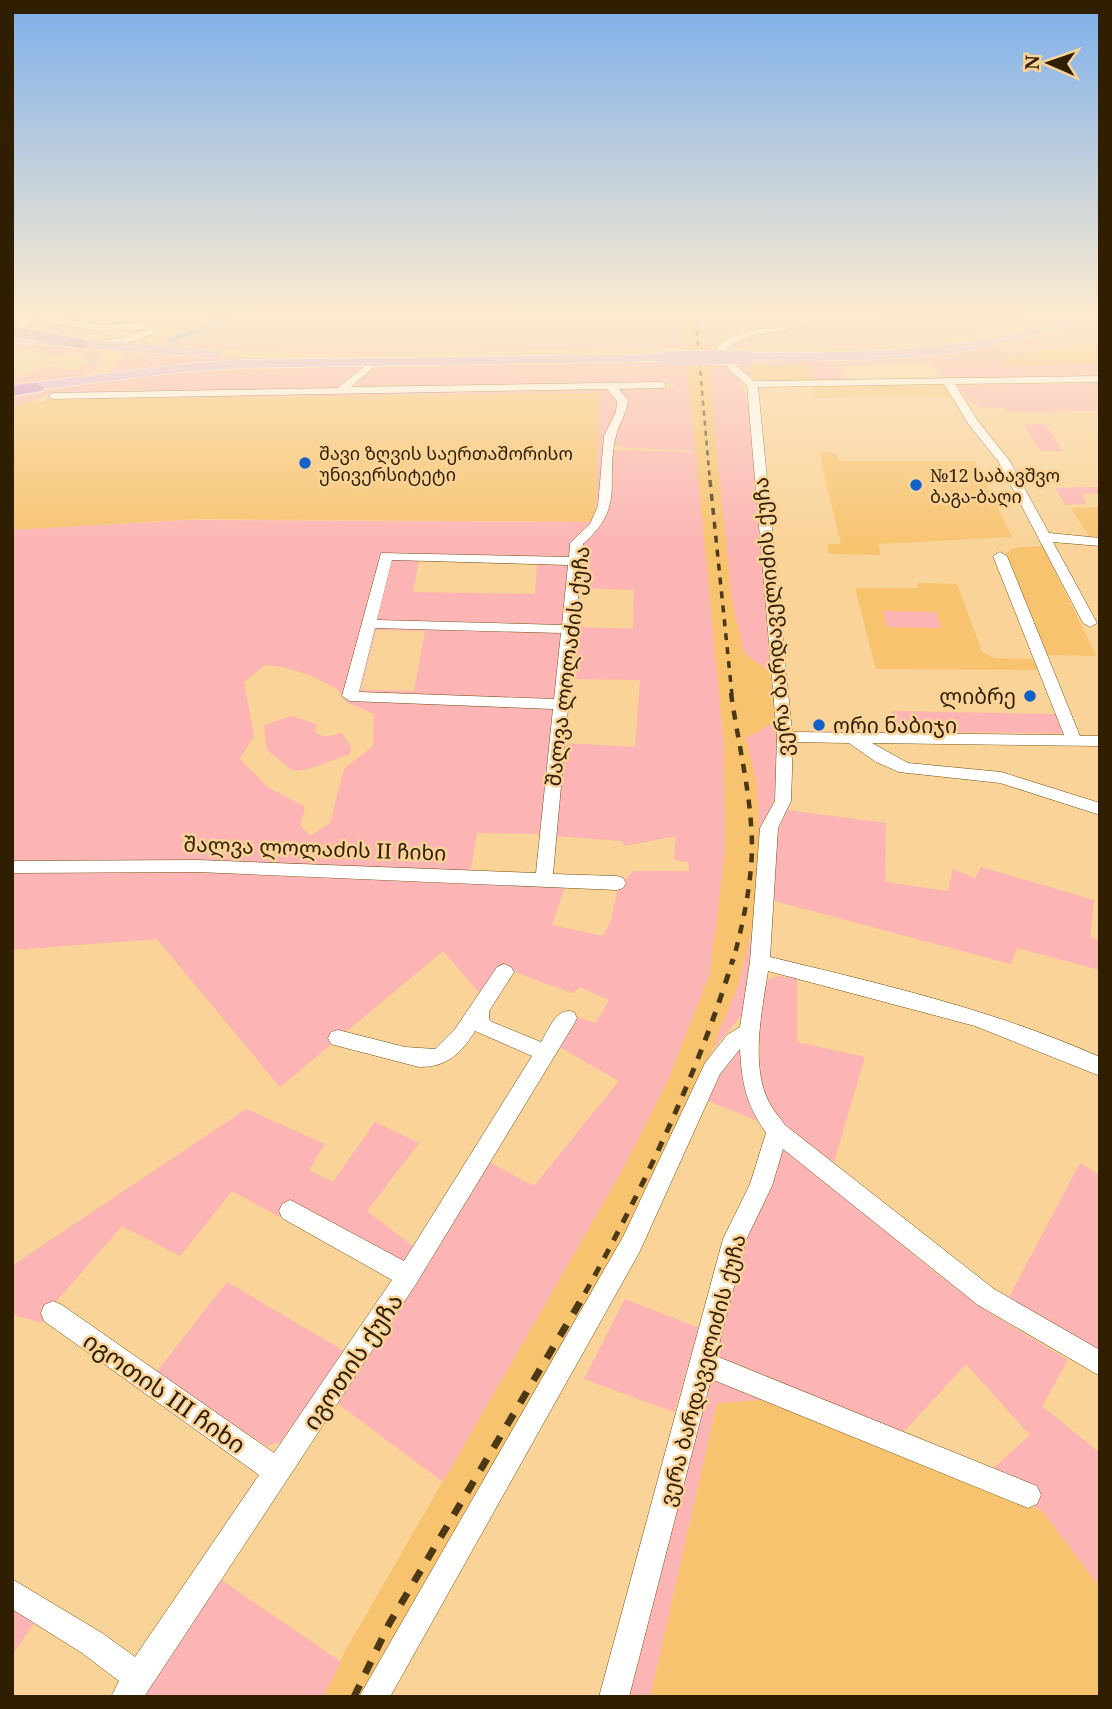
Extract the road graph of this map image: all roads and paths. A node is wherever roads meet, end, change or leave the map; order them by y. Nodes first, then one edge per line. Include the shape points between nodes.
1 (306, 391) edge
2 (615, 391) edge
3 (752, 391) edge
4 (953, 391) edge
5 (53, 396) dead end
6 (1046, 537) junction
7 (1100, 542) edge
8 (1000, 556) dead end
9 (576, 561) junction
10 (1090, 623) dead end
11 (369, 624) junction
12 (569, 629) junction
13 (562, 704) junction
14 (785, 737) junction
15 (853, 738) junction
16 (1074, 741) junction
17 (1100, 741) edge
18 (1100, 809) edge
19 (12, 867) edge
20 (544, 880) junction
21 (617, 883) dead end
22 (760, 962) junction
23 (504, 972) dead end
24 (479, 1010) junction
25 (567, 1018) dead end
26 (749, 1031) junction
27 (338, 1038) dead end
28 (546, 1052) junction
29 (1100, 1067) edge
30 (777, 1132) junction
31 (290, 1211) dead end
32 (408, 1276) junction
33 (53, 1312) dead end
34 (702, 1363) junction
35 (1100, 1364) edge
36 (278, 1472) junction
37 (1028, 1495) dead end
38 (12, 1593) edge
39 (132, 1687) edge
40 (374, 1697) edge
41 (614, 1697) edge

1 - 5 street
2 - 9 street, შალვა ლოლაძის ქუჩა via 624,400 610,436 604,506 596,526 578,543
3 - 14 street, ვერა ბარდაველიძის ქუჩა
4 - 6 street via 1003,460
6 - 7 street
6 - 10 street
8 - 16 street
9 - 11 street via 386,556
9 - 12 street, შალვა ლოლაძის ქუჩა
11 - 12 street
11 - 13 street via 350,696
12 - 13 street, შალვა ლოლაძის ქუჩა
13 - 20 street, შალვა ლოლაძის ქუჩა
14 - 15 street
14 - 22 street, ვერა ბარდაველიძის ქუჩა via 783,801 769,828
15 - 16 street
15 - 18 street via 905,768 1001,778
16 - 17 street
19 - 20 street, შალვა ლოლაძის II ჩიხი via 198,866
20 - 21 street, შალვა ლოლაძის II ჩიხი
22 - 26 street, ვერა ბარდაველიძის ქუჩა
22 - 29 street via 923,1003 1058,1047
23 - 24 street
24 - 27 street via 439,1057 421,1059
24 - 28 street via 479,1022 485,1028
25 - 28 street, იგოთის ქუჩა
26 - 30 street, ვერა ბარდაველიძის ქუჩა via 752,1081 759,1105
26 - 40 street via 734,1041 712,1069 631,1245
28 - 32 street, იგოთის ქუჩა
30 - 34 street, ვერა ბარდაველიძის ქუჩა via 761,1186 735,1239
30 - 35 street via 986,1297
31 - 32 street
32 - 36 street, იგოთის ქუჩა
33 - 36 street, იგოთის III ჩიხი
34 - 37 street
34 - 41 street, ვერა ბარდაველიძის ქუჩა
36 - 39 street, იგოთის ქუჩა
38 - 39 street via 92,1643

